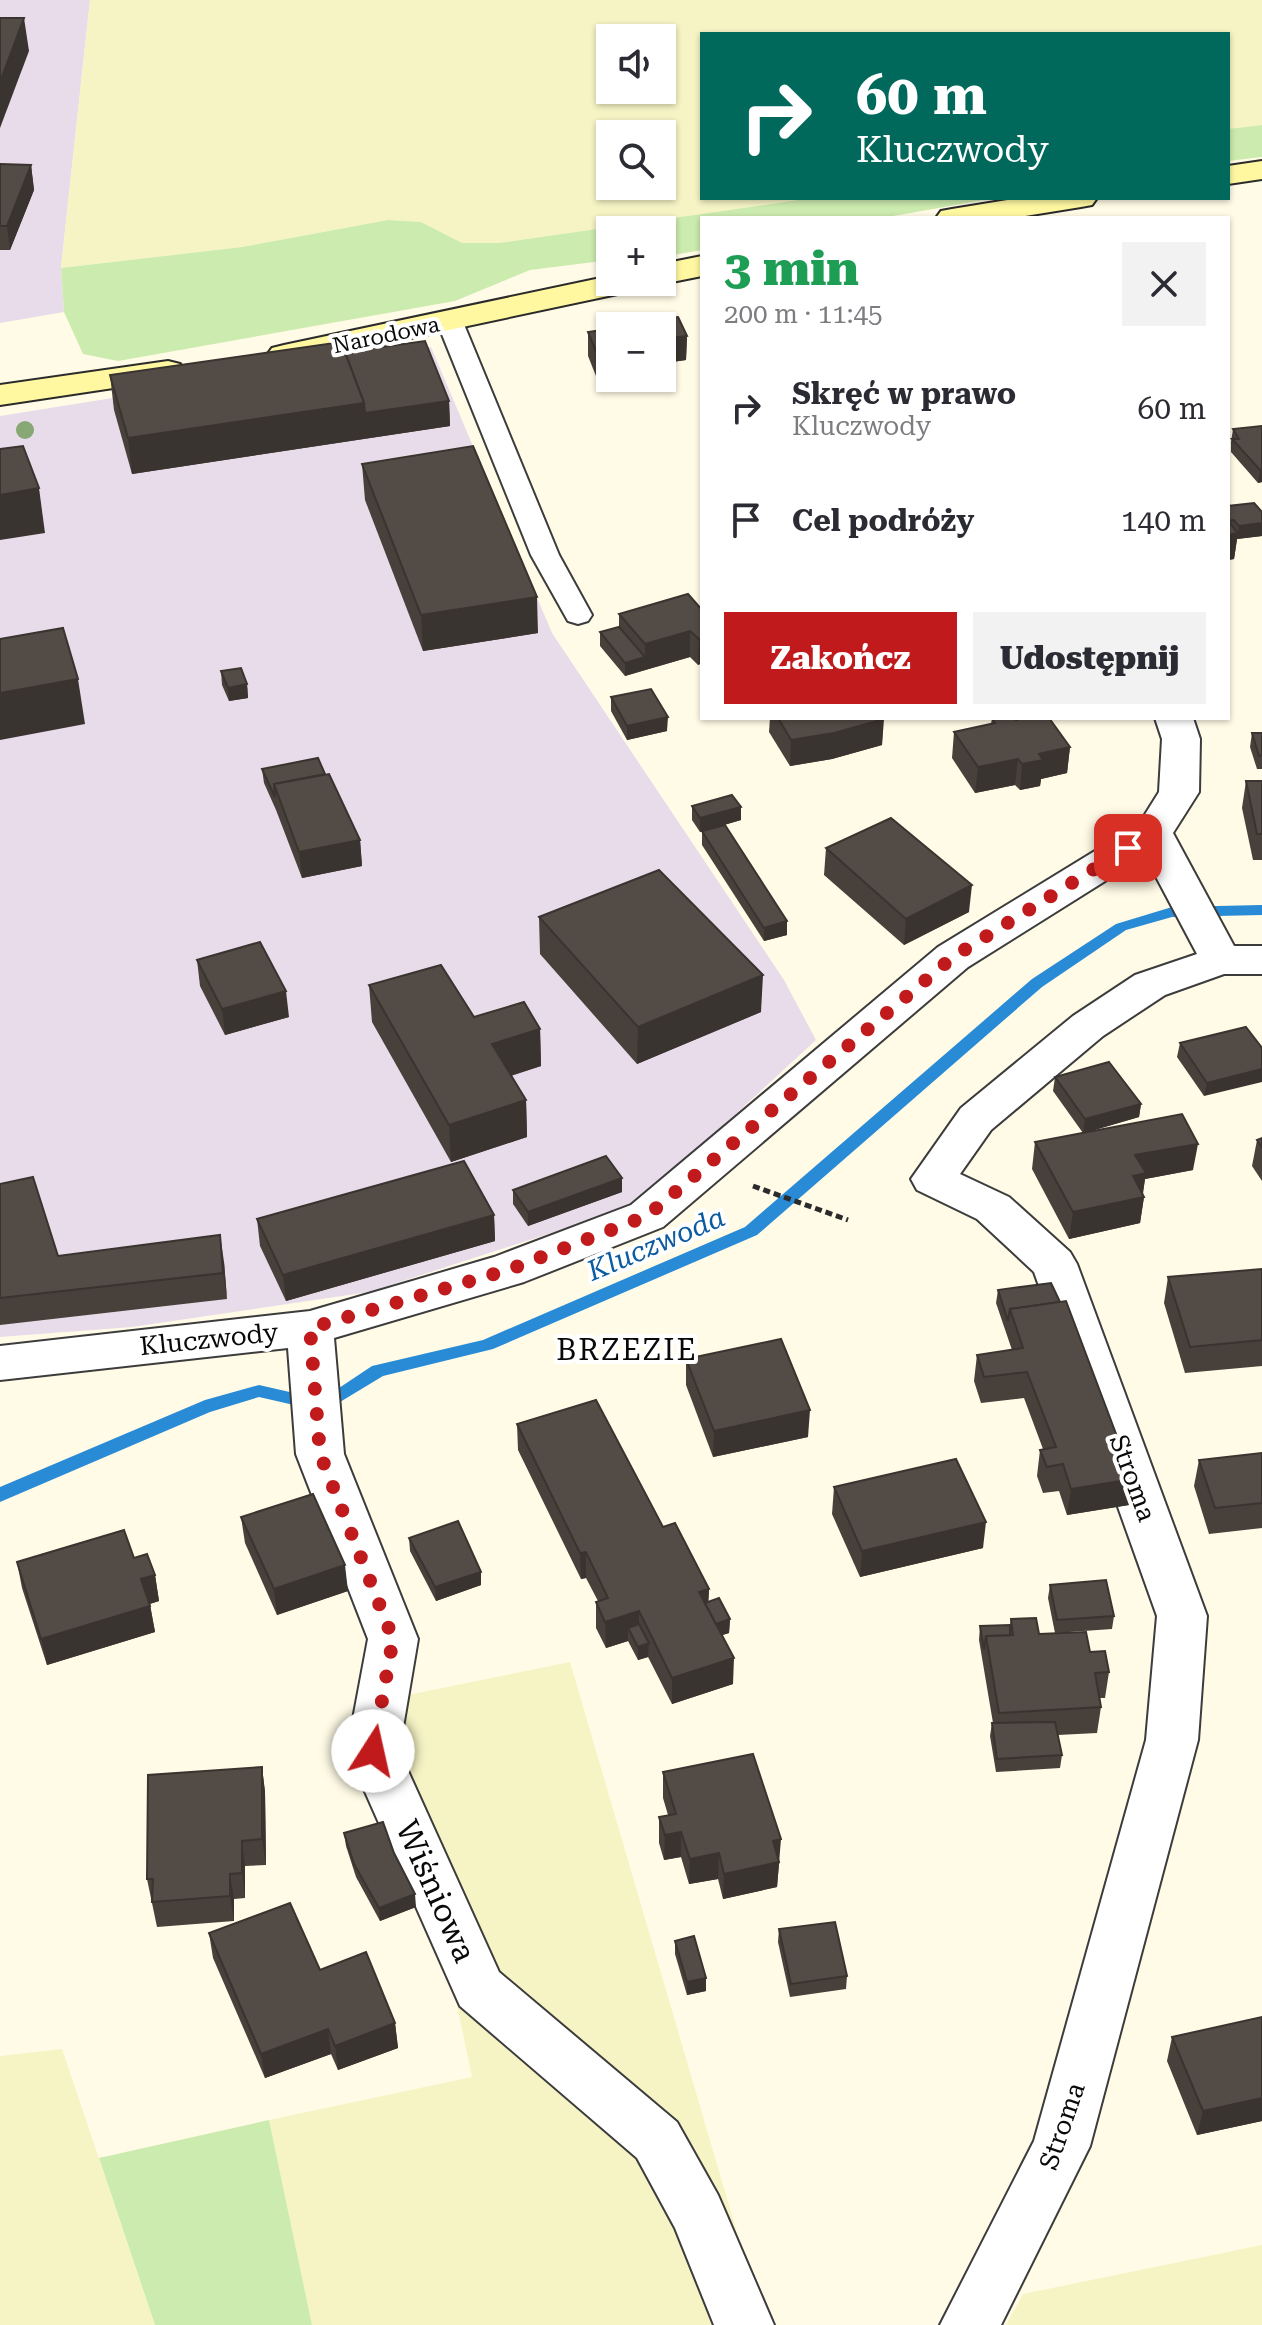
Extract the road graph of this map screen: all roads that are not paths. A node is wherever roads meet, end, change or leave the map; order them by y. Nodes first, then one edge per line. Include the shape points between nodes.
1 (1262, 170) edge
2 (1230, 175) edge
3 (1068, 200) edge
4 (965, 216) edge
5 (700, 266) edge
6 (676, 271) edge
7 (596, 289) edge
8 (450, 322) junction
9 (255, 359) edge
10 (192, 368) edge
11 (0, 395) edge
12 (578, 615) dead end
13 (1175, 720) edge
14 (1162, 849) junction
15 (1231, 953) edge
16 (312, 1345) junction
17 (0, 1363) edge
18 (744, 2325) edge
19 (970, 2325) edge

1 - 2 street
3 - 4 street
5 - 6 street
7 - 8 street, Narodowa
8 - 9 street, Narodowa
8 - 12 lane via 545,555
10 - 11 street
13 - 14 street, Kluczwody via 1181,739 1179,792
14 - 15 street, Stroma
14 - 16 street, Kluczwody via 953,957 647,1216
15 - 19 street, Stroma via 1150,985 1088,1026 976,1119 933,1179 993,1208 1054,1264 1182,1616 1172,1740 1061,2146
16 - 17 street, Kluczwody
16 - 18 street, Wiśniowa via 320,1454 393,1639 373,1751 479,1989 657,2140 698,2214

